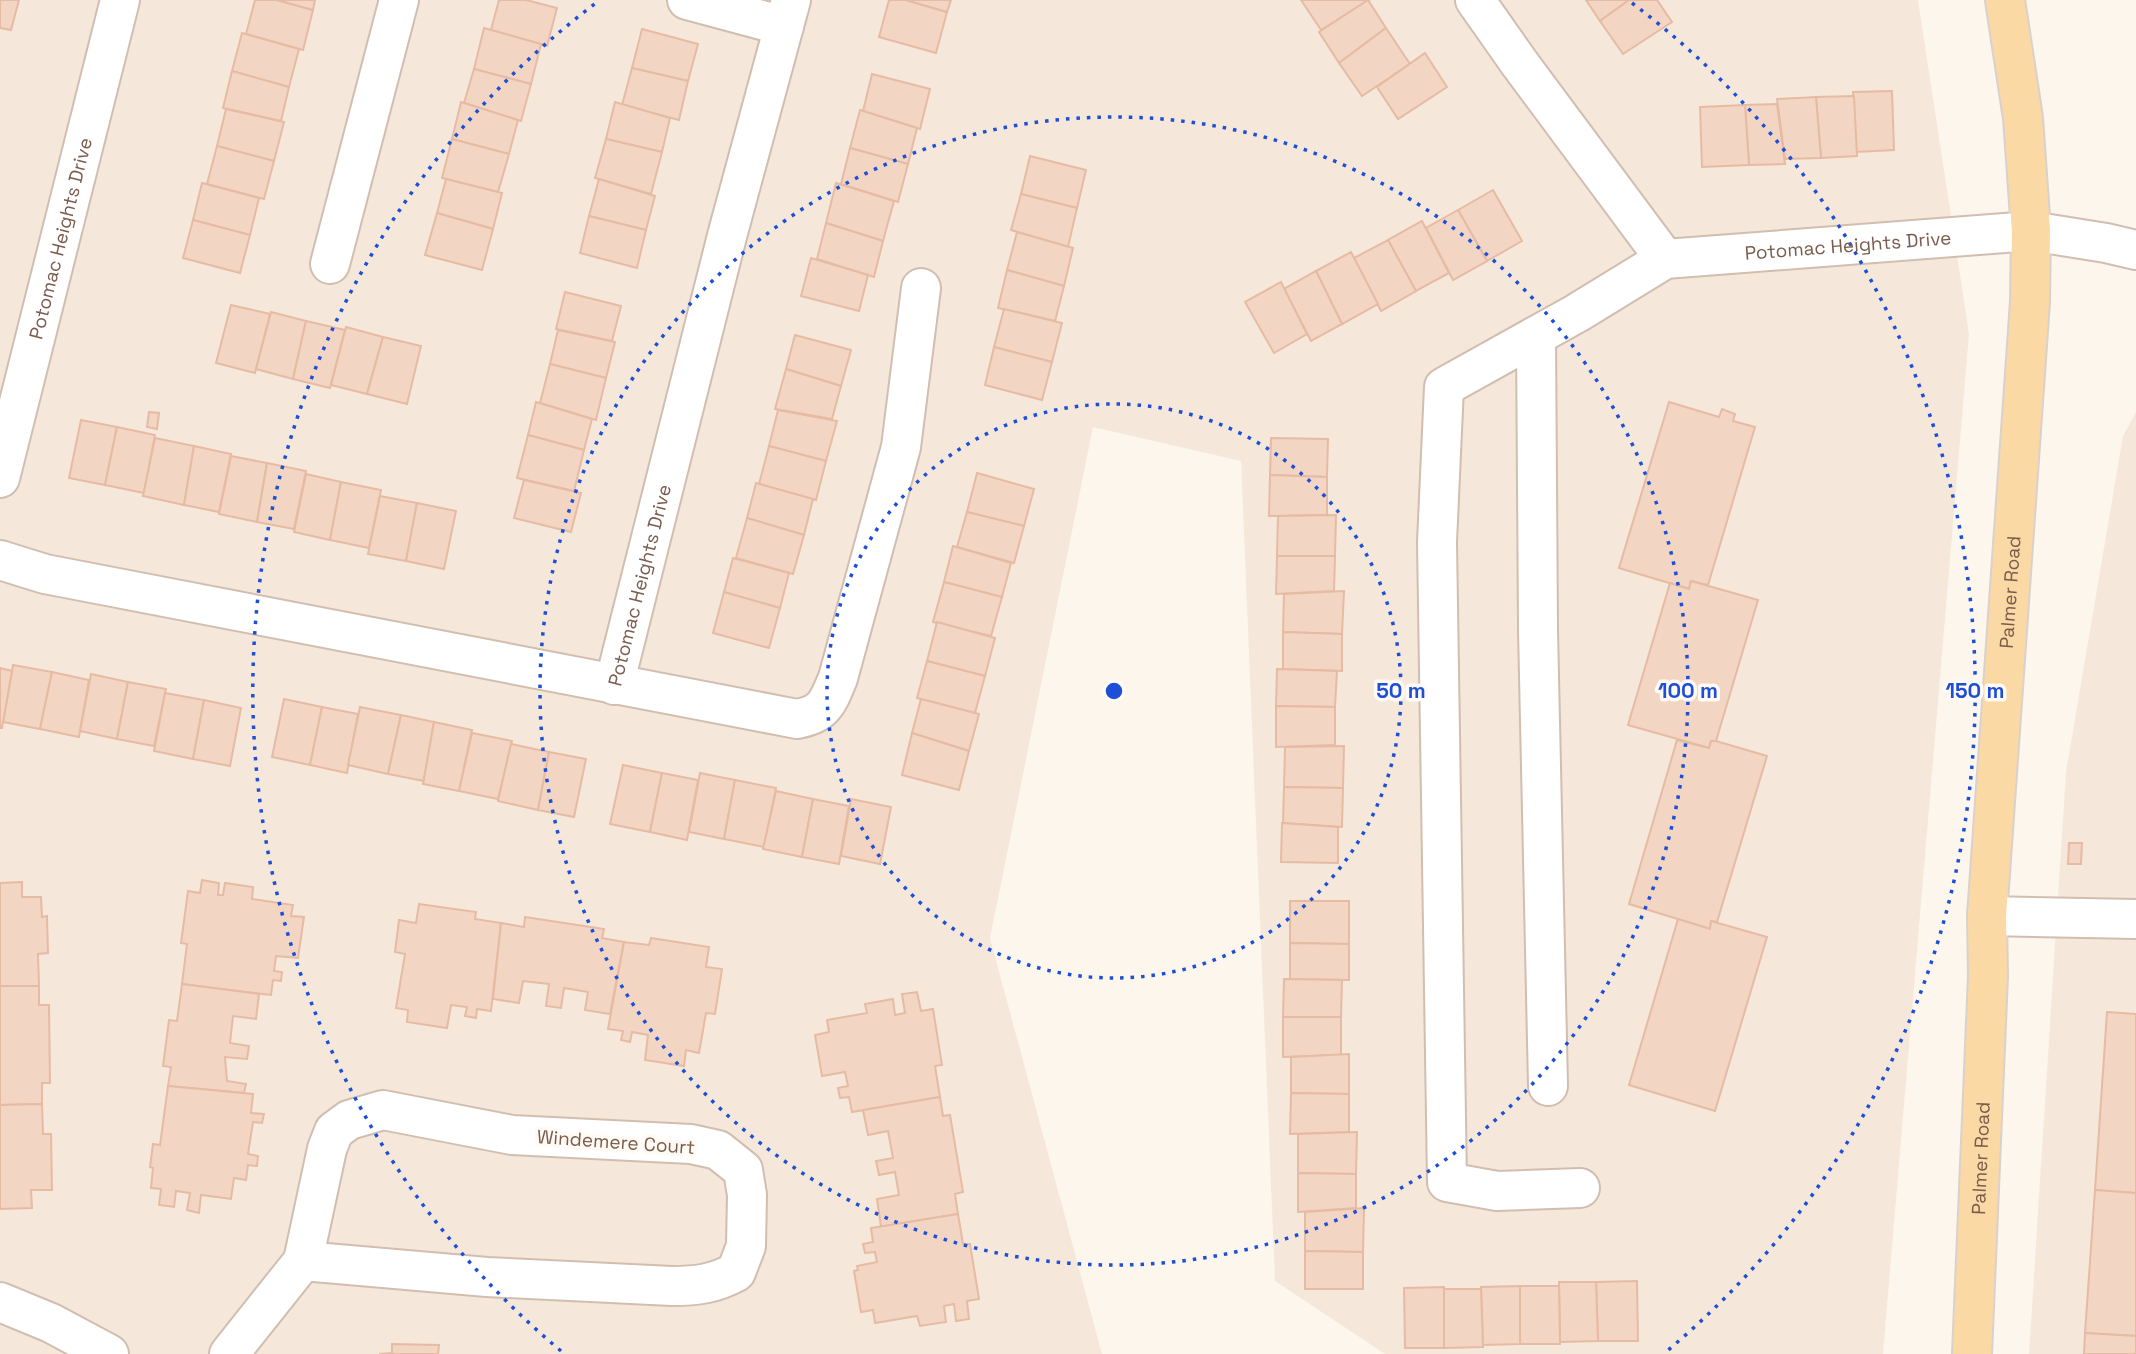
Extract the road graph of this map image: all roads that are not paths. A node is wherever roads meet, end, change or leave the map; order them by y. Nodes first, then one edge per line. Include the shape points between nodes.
1 (120, 0) edge
2 (398, 0) edge
3 (687, 0) edge
4 (1475, 0) edge
5 (2005, 0) edge
6 (787, 13) edge
7 (2031, 231) junction
8 (2136, 250) edge
9 (1665, 259) junction
10 (330, 264) dead end
11 (920, 288) dead end
12 (1536, 336) junction
13 (0, 478) edge
14 (0, 560) edge
15 (614, 685) junction
16 (1987, 916) junction
17 (2136, 919) edge
18 (1548, 1086) dead end
19 (1580, 1188) dead end
20 (303, 1261) junction
21 (0, 1302) edge
22 (109, 1354) edge
23 (229, 1354) edge
24 (1972, 1354) edge

1 - 13 street, Potomac Heights Drive
2 - 10 street
3 - 6 street
4 - 9 street
5 - 7 main road, Palmer Road via 2023,118
6 - 15 street, Potomac Heights Drive
7 - 8 street, Potomac Heights Drive
7 - 9 street, Potomac Heights Drive
7 - 16 main road, Palmer Road
9 - 12 street, Potomac Heights Drive
11 - 15 street via 901,447 838,678 825,707 797,719
12 - 18 street
12 - 19 street, Potomac Heights Drive via 1444,387 1437,542 1447,1182 1497,1191
14 - 15 street, Potomac Heights Drive via 45,574
16 - 17 street
16 - 24 main road, Palmer Road via 1989,976
20 - 20 street, Windemere Court via 486,1278 699,1286 736,1272 746,1246 744,1170 718,1150 691,1144 512,1135 383,1110 349,1120 334,1131
20 - 23 street, Windemere Court
21 - 22 street

